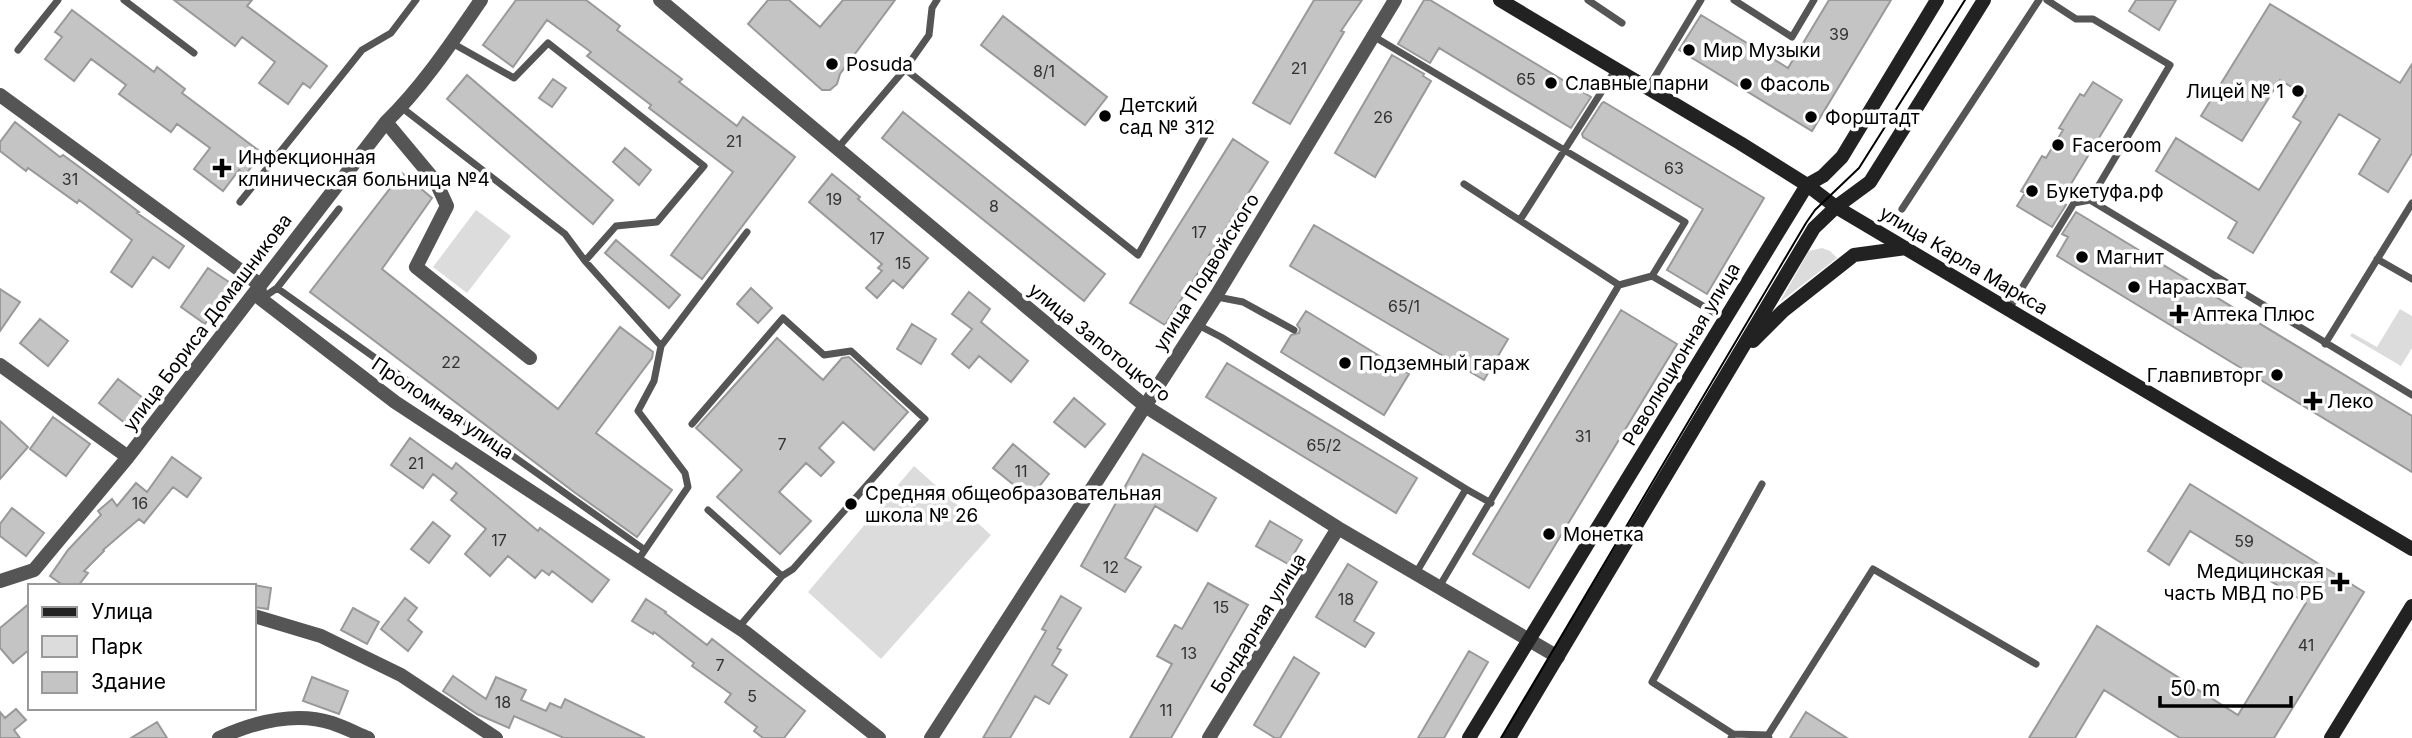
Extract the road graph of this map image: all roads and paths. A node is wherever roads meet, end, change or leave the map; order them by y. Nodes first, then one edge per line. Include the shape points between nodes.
1 (58, 0) edge
2 (124, 0) edge
3 (416, 0) edge
4 (481, 0) edge
5 (660, 0) edge
6 (937, 0) edge
7 (1395, 0) edge
8 (1500, 0) edge
9 (1588, 0) edge
10 (1701, 0) edge
11 (1734, 0) edge
12 (1814, 0) edge
13 (1937, 0) edge
14 (1984, 0) edge
15 (2039, 0) edge
16 (2047, 0) edge
17 (1622, 23) dead end
18 (1372, 35) junction
19 (452, 43) junction
20 (19, 50) dead end
21 (194, 54) dead end
22 (905, 69) junction
23 (1616, 69) junction
24 (1648, 88) junction
25 (0, 94) edge
26 (401, 107) junction
27 (386, 122) junction
28 (1213, 122) dead end
29 (836, 150) junction
30 (1565, 151) junction
31 (1464, 184) dead end
32 (1807, 184) junction
33 (2090, 200) junction
34 (240, 202) dead end
35 (2412, 203) edge
36 (1836, 207) junction
37 (339, 209) dead end
38 (1902, 209) dead end
39 (1520, 220) junction
40 (747, 232) dead end
41 (1906, 248) junction
42 (2377, 259) junction
43 (585, 261) junction
44 (1652, 276) junction
45 (2412, 279) edge
46 (1619, 285) junction
47 (277, 288) junction
48 (260, 291) junction
49 (1216, 296) junction
50 (2008, 309) junction
51 (1725, 319) junction
52 (1198, 325) junction
53 (1294, 330) dead end
54 (2325, 344) junction
55 (661, 346) junction
56 (530, 358) dead end
57 (1735, 359) junction
58 (0, 365) edge
59 (2412, 396) edge
60 (1145, 406) junction
61 (692, 424) dead end
62 (128, 457) junction
63 (1762, 484) dead end
64 (1466, 489) junction
65 (1491, 503) junction
66 (708, 510) dead end
67 (1338, 528) junction
68 (2412, 549) edge
69 (641, 555) junction
70 (1416, 573) junction
71 (782, 576) junction
72 (0, 581) edge
73 (1439, 587) junction
74 (2412, 606) edge
75 (256, 617) edge
76 (738, 628) junction
77 (1529, 640) junction
78 (1558, 657) junction
79 (2036, 664) dead end
80 (1732, 736) edge
81 (1769, 737) edge
82 (219, 738) edge
83 (368, 738) edge
84 (496, 738) edge
85 (879, 738) edge
86 (931, 738) edge
87 (1209, 738) edge
88 (1469, 738) edge
89 (1509, 738) edge
90 (2331, 738) edge

1 - 20 lane
2 - 21 lane
3 - 34 lane via 391,33 362,50
4 - 19 street, улица Бориса Домашникова
5 - 29 street, улица Запотоцкого
6 - 22 lane via 929,35
7 - 18 street, улица Подвойского
8 - 23 street, улица Карла Маркса
9 - 17 lane
10 - 24 lane
11 - 12 lane via 1792,37
13 - 32 street, Революционная улица via 1842,157
14 - 36 street via 1870,182
15 - 38 lane
16 - 33 lane via 2076,19 2093,19 2170,65
18 - 30 lane
18 - 49 street, улица Подвойского
19 - 26 street, улица Бориса Домашникова
19 - 43 lane via 514,78 548,43 704,166 657,222 616,226
22 - 28 lane via 1138,256
22 - 29 lane
23 - 24 street, улица Карла Маркса
23 - 30 lane
24 - 32 street, улица Карла Маркса
25 - 48 street, Проломная улица
26 - 27 street, улица Бориса Домашникова
26 - 43 lane via 565,234
27 - 48 street, улица Бориса Домашникова
27 - 56 street via 436,182 447,206 416,267
29 - 60 street, улица Запотоцкого
30 - 39 lane
30 - 44 lane via 1685,222
31 - 39 lane
32 - 36 street, улица Карла Маркса
32 - 51 street, Революционная улица
33 - 50 lane via 2074,203
33 - 54 lane
35 - 42 lane
36 - 41 street, улица Карла Маркса
36 - 57 street via 1814,228
37 - 47 lane
39 - 46 lane
40 - 55 lane
41 - 50 street, улица Карла Маркса
41 - 57 street via 1854,255 1783,310
42 - 45 lane
42 - 54 lane
43 - 55 lane
44 - 46 lane
44 - 51 lane
46 - 65 lane
47 - 48 lane
47 - 69 lane
48 - 62 street, улица Бориса Домашникова
48 - 69 street, Проломная улица via 395,402
49 - 52 street, улица Подвойского
49 - 53 lane via 1243,302
50 - 68 street, улица Карла Маркса
51 - 77 street, Революционная улица
52 - 60 street, улица Подвойского
52 - 64 lane
54 - 59 lane
55 - 69 lane via 654,381 638,411 685,473 688,487
57 - 78 street
58 - 62 street
60 - 67 street, улица Запотоцкого
60 - 86 street, улица Подвойского
61 - 71 lane via 783,318 824,355 851,351 925,419
62 - 72 street, улица Бориса Домашникова via 34,570
63 - 80 lane via 1652,682
64 - 65 lane
64 - 70 lane
65 - 73 lane
66 - 71 lane
67 - 70 street, улица Запотоцкого
67 - 87 street, Бондарная улица
69 - 76 street, Проломная улица
70 - 73 street, улица Запотоцкого
71 - 76 lane
73 - 77 street, улица Запотоцкого
74 - 90 street
75 - 84 street via 321,636 401,675
76 - 85 street, Проломная улица
77 - 78 street, улица Запотоцкого
77 - 88 street, Революционная улица
78 - 89 street
79 - 81 lane via 1873,569
80 - 81 lane
82 - 83 street via 294,717 330,722

